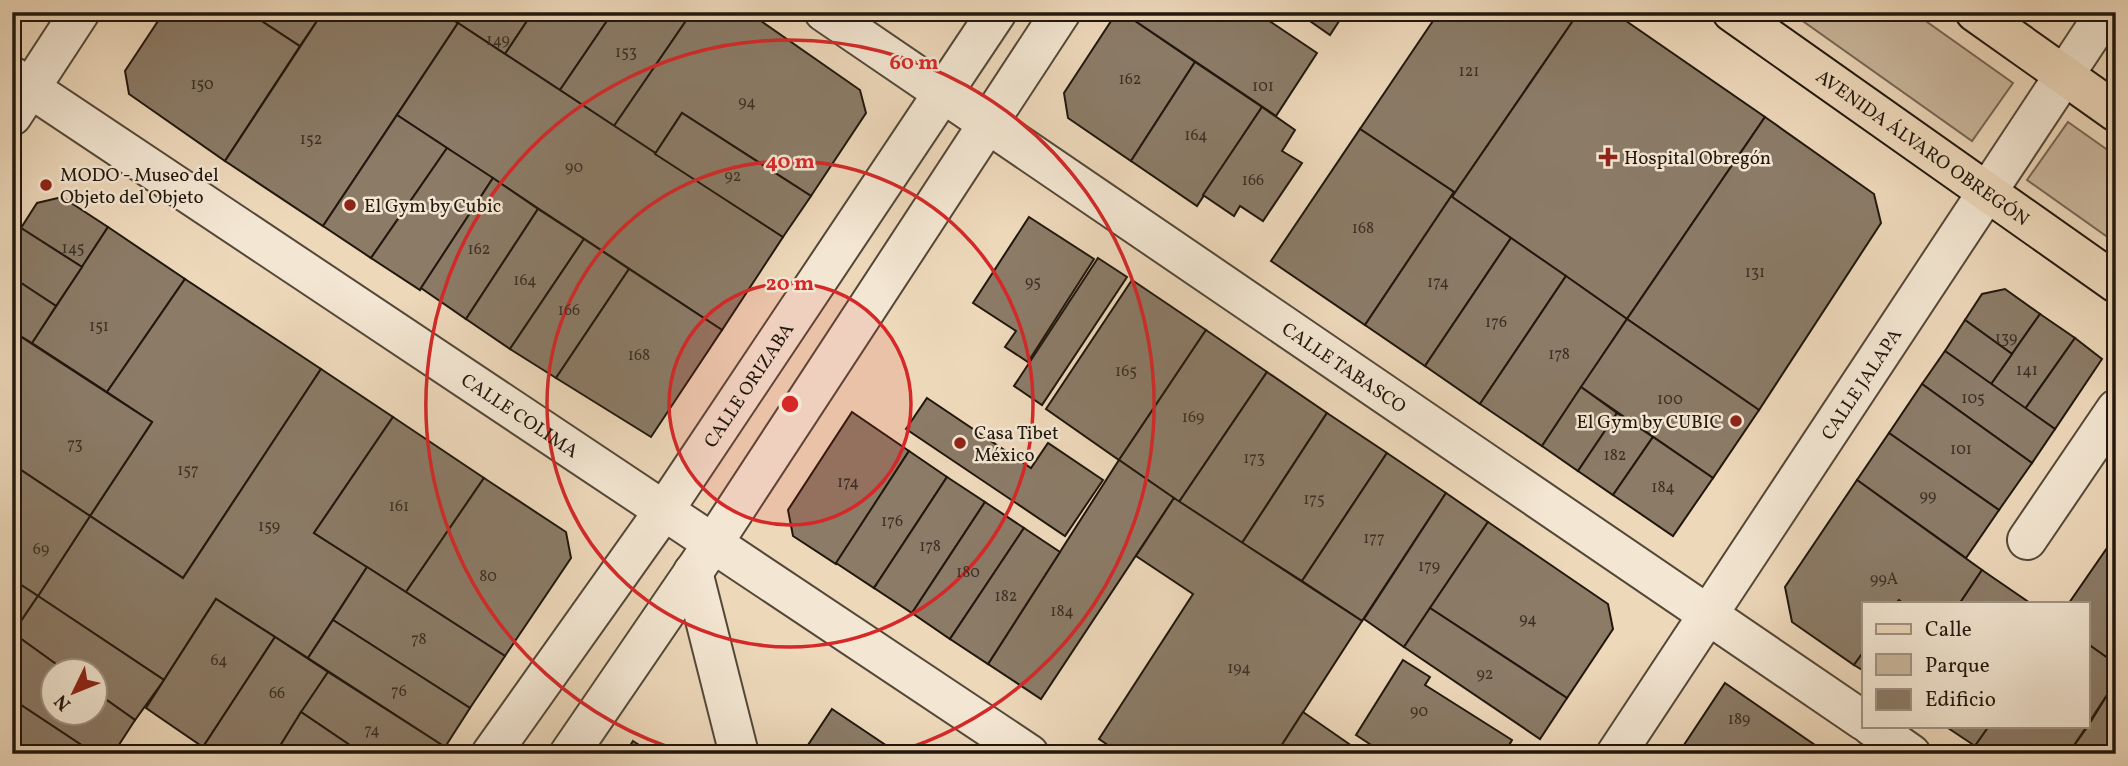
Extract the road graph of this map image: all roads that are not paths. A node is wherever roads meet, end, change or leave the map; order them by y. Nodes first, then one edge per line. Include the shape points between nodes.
1 (80, 12) edge
2 (824, 12) edge
3 (997, 12) edge
4 (1061, 12) edge
5 (1732, 12) edge
6 (1975, 12) edge
7 (2106, 12) edge
8 (2064, 75) junction
9 (19, 93) edge
10 (943, 94) junction
11 (2116, 112) edge
12 (988, 125) junction
13 (1988, 193) junction
14 (2116, 284) edge
15 (2116, 409) edge
16 (665, 509) junction
17 (2026, 540) dead end
18 (714, 542) junction
19 (693, 572) junction
20 (1709, 614) junction
21 (1862, 720) edge
22 (1874, 728) edge
23 (491, 754) edge
24 (569, 754) edge
25 (739, 754) edge
26 (1029, 754) edge
27 (1616, 754) edge
28 (1911, 754) edge

1 - 9 street
2 - 10 street, CALLE TABASCO
3 - 10 street, CALLE ORIZABA
4 - 12 street
5 - 13 main road, AVENIDA ÁLVARO OBREGÓN
6 - 8 main road
7 - 8 street, CALLE JALAPA
8 - 11 main road
8 - 13 street, CALLE JALAPA
9 - 16 street, CALLE COLIMA
10 - 12 street, CALLE TABASCO
10 - 16 street, CALLE ORIZABA
12 - 18 street
12 - 20 street, CALLE TABASCO
13 - 14 main road, AVENIDA ÁLVARO OBREGÓN
13 - 20 street, CALLE JALAPA
15 - 17 street
16 - 18 street, CALLE COLIMA
16 - 23 street, CALLE ORIZABA
18 - 19 street
18 - 26 street, CALLE COLIMA
19 - 24 street
19 - 25 street
20 - 21 street, CALLE TABASCO
20 - 27 street, CALLE JALAPA
22 - 28 street

